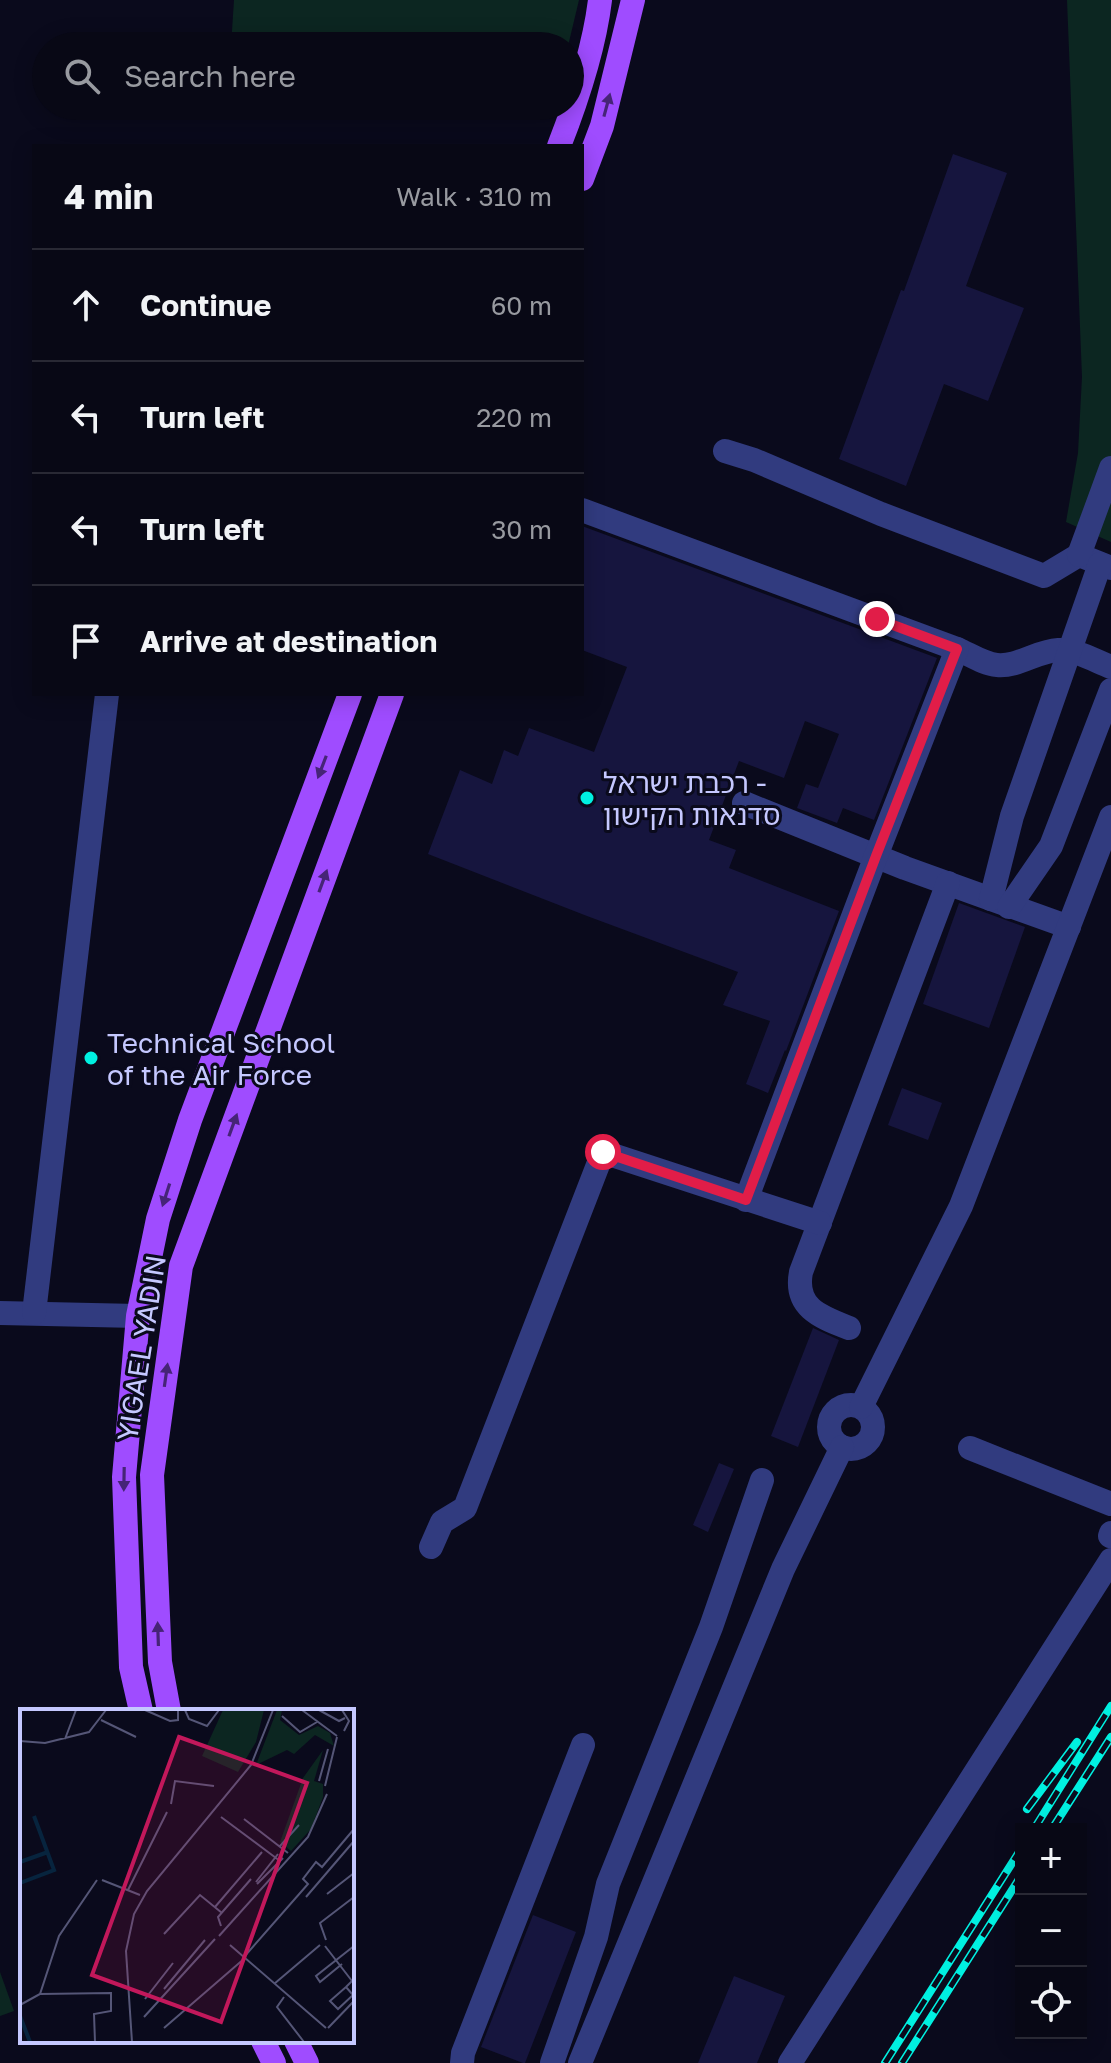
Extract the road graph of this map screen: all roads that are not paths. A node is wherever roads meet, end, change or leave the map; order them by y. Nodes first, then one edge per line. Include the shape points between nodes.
1 (600, 0) edge
2 (633, 0) edge
3 (584, 70) edge
4 (569, 120) edge
5 (560, 144) edge
6 (584, 174) edge
7 (725, 451) dead end
8 (1111, 468) edge
9 (584, 511) edge
10 (1097, 563) edge
11 (957, 649) junction
12 (1068, 651) junction
13 (1111, 667) edge
14 (1111, 690) edge
15 (107, 696) edge
16 (349, 696) edge
17 (391, 696) edge
18 (744, 803) dead end
19 (1111, 817) edge
20 (876, 856) junction
21 (948, 883) junction
22 (1000, 903) junction
23 (1069, 927) junction
24 (746, 1200) junction
25 (820, 1223) junction
26 (0, 1313) edge
27 (34, 1313) junction
28 (138, 1316) junction
29 (849, 1328) dead end
30 (970, 1448) dead end
31 (762, 1480) dead end
32 (1111, 1504) edge
33 (1111, 1543) edge
34 (431, 1547) dead end
35 (711, 1627) junction
36 (751, 1647) junction
37 (141, 1709) edge
38 (169, 1709) edge
39 (583, 1745) dead end
40 (264, 2043) edge
41 (297, 2043) edge
42 (274, 2063) edge
43 (307, 2063) edge
44 (462, 2063) edge
45 (552, 2063) edge
46 (580, 2063) edge
47 (790, 2063) edge

1 - 3 main road
6 -> 2 main road via 602,126
4 - 5 main road
7 - 10 street via 1044,576
8 - 10 street
9 - 11 street
10 - 12 street
11 - 12 street via 995,665
11 - 20 street
12 - 13 street
12 - 22 street via 1012,816
14 - 22 street via 1051,846
15 - 27 street
16 -> 28 main road, YIGAEL YADIN via 190,1120 158,1219
38 -> 17 main road, YIGAEL YADIN via 160,1662 152,1475 181,1266
18 - 20 street
19 - 23 street
20 - 21 street
20 - 24 street
21 - 22 street
21 - 25 street
22 - 23 street
23 - 36 street via 961,1206 861,1407 843,1406 831,1417 830,1434 842,1447
24 - 25 street
24 - 34 street via 603,1152 465,1508 442,1522
25 - 29 street via 799,1289 817,1315
26 - 27 street
27 - 28 street
28 -> 37 main road, YIGAEL YADIN via 124,1477 131,1667
30 - 32 street
31 - 35 street
33 - 47 street
35 - 36 street
35 - 45 street via 608,1884 596,1937
36 - 46 street
39 - 44 street
40 - 42 main road
41 - 43 main road

